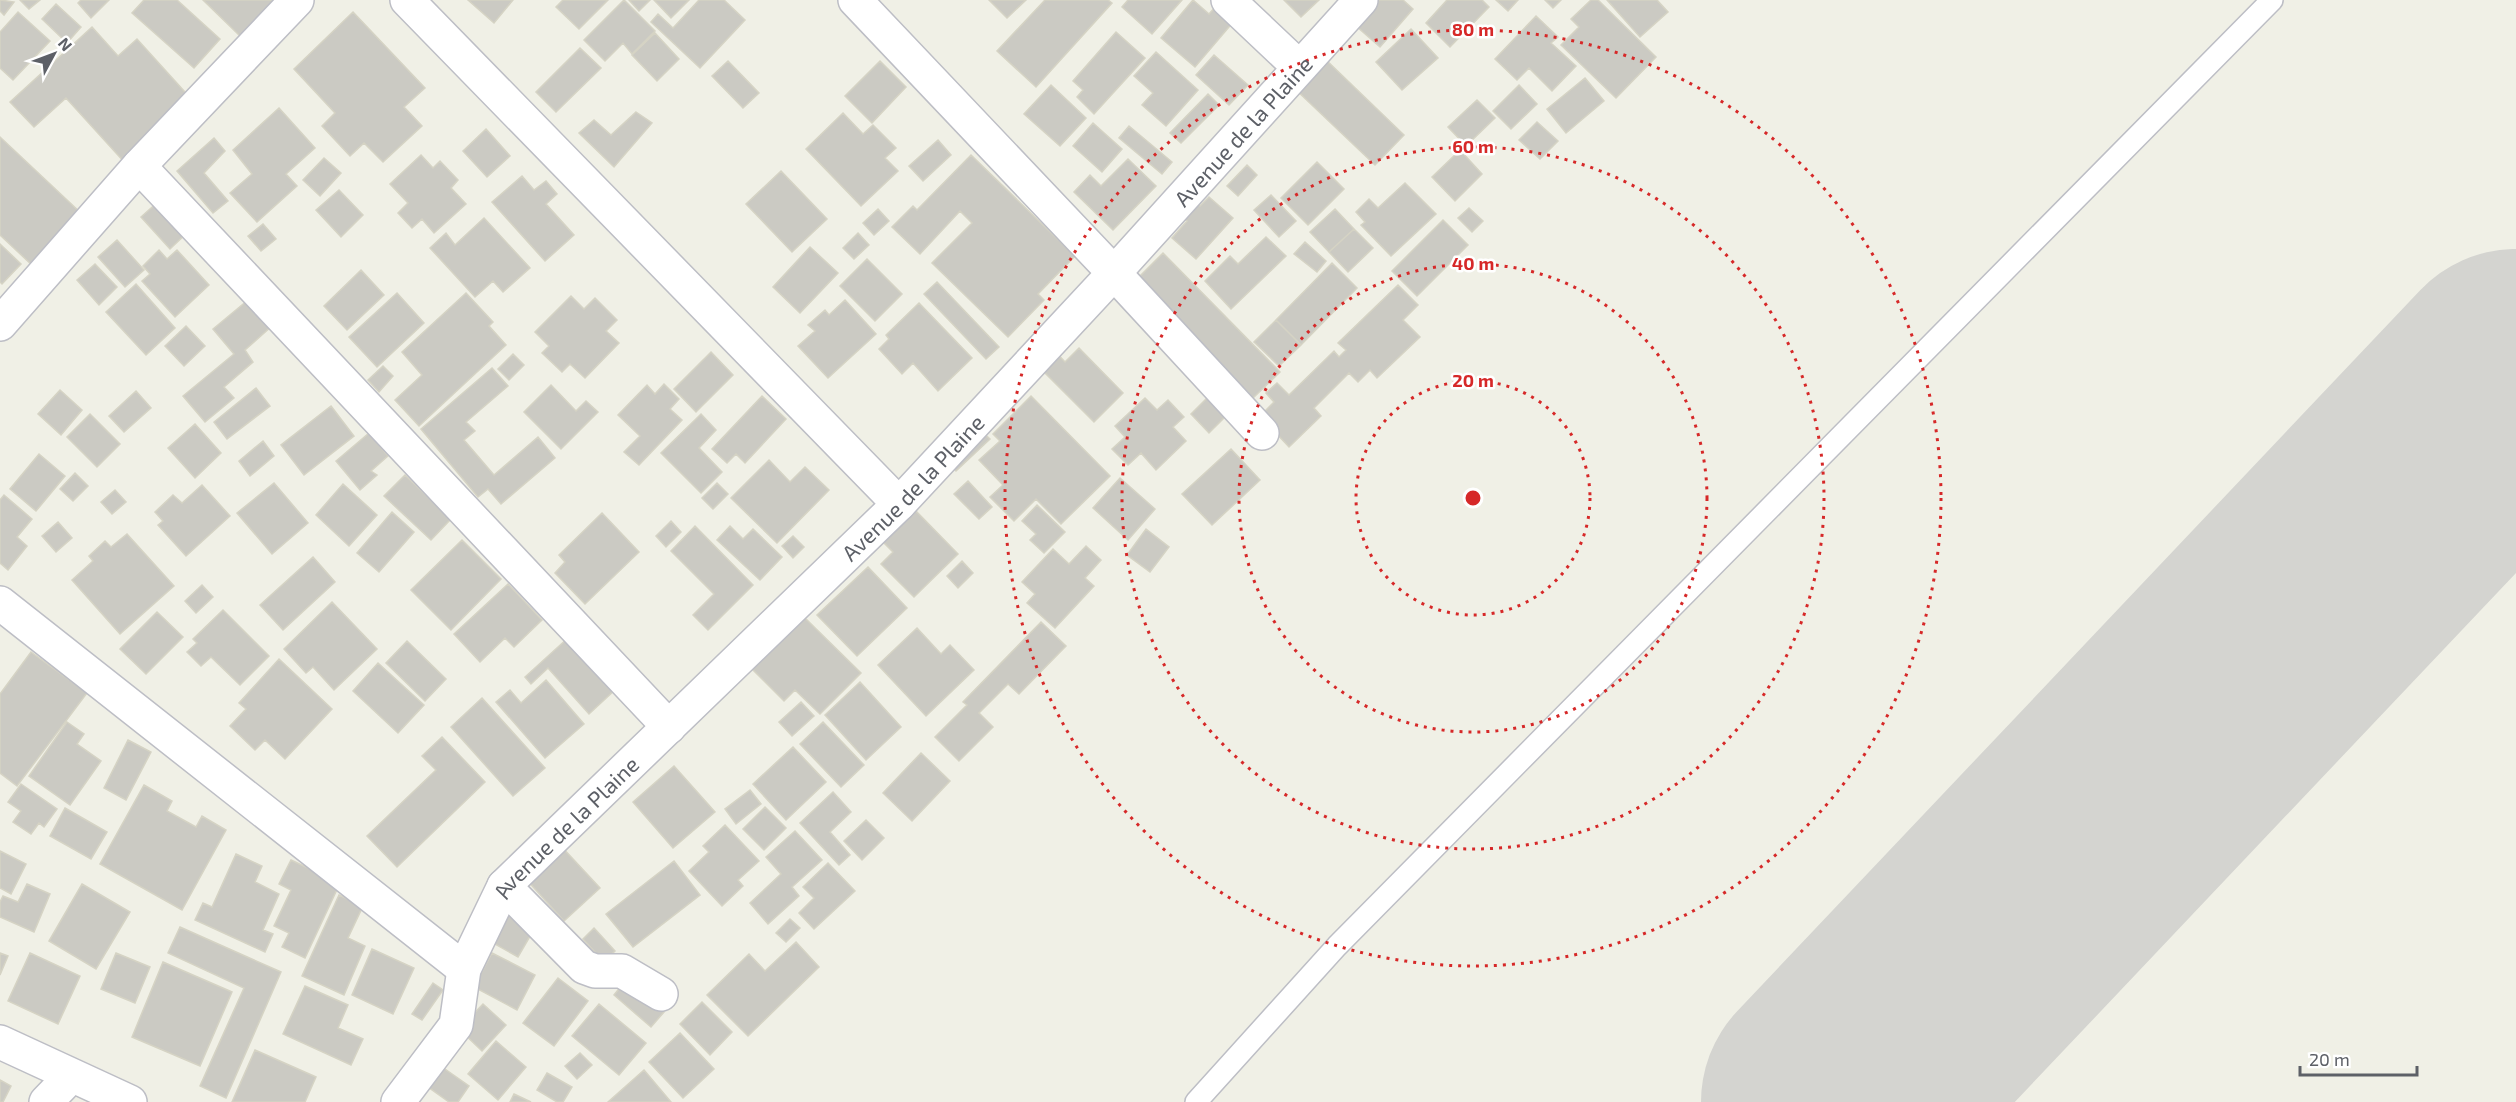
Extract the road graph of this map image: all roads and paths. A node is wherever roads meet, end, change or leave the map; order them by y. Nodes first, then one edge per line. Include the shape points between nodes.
1 (297, 0) edge
2 (407, 0) edge
3 (855, 0) edge
4 (1228, 0) edge
5 (1361, 0) edge
6 (2272, 0) edge
7 (1299, 67) junction
8 (139, 166) junction
9 (1114, 273) junction
10 (0, 324) edge
11 (1262, 433) dead end
12 (899, 504) junction
13 (0, 603) edge
14 (669, 727) junction
15 (504, 886) junction
16 (464, 969) junction
17 (661, 994) dead end
18 (0, 1042) edge
19 (71, 1076) junction
20 (46, 1102) edge
21 (130, 1102) edge
22 (398, 1102) edge
23 (1196, 1102) edge

1 - 8 street
2 - 12 street
3 - 9 street
4 - 7 street
5 - 7 street, Avenue de la Plaine
6 - 23 lane via 1337,946
7 - 9 street, Avenue de la Plaine
8 - 10 street
8 - 14 street
9 - 11 street
9 - 12 street, Avenue de la Plaine
12 - 14 street, Avenue de la Plaine
13 - 16 street
14 - 15 street, Avenue de la Plaine
15 - 16 street, Avenue de la Plaine
15 - 17 street via 584,967 595,971 622,970
16 - 22 street, Avenue de la Plaine via 456,1025
18 - 19 street
19 - 20 street
19 - 21 street

